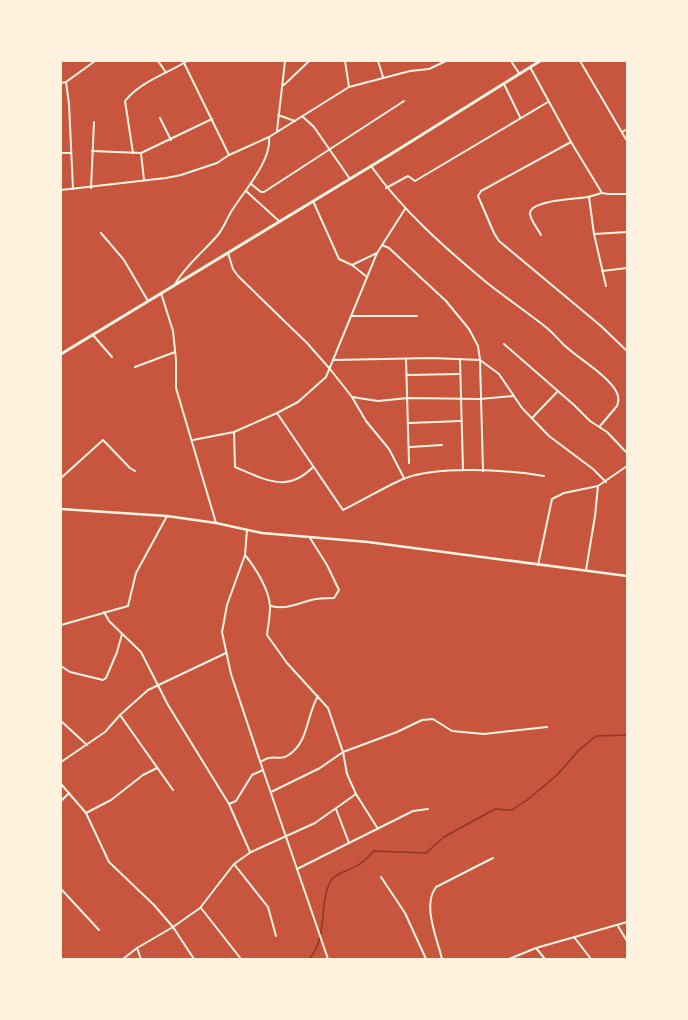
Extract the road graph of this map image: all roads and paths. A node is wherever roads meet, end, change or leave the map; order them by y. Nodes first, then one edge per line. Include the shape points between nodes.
1 (95, 61) edge
2 (158, 61) edge
3 (187, 61) edge
4 (286, 61) edge
5 (345, 61) edge
6 (378, 61) edge
7 (446, 61) edge
8 (511, 61) edge
9 (540, 61) edge
10 (580, 61) edge
11 (308, 62) dead end
12 (184, 63) junction
13 (530, 67) junction
14 (165, 71) junction
15 (520, 74) junction
16 (384, 77) junction
17 (66, 82) junction
18 (61, 83) edge
19 (504, 84) junction
20 (283, 86) junction
21 (349, 87) junction
22 (404, 101) dead end
23 (548, 102) junction
24 (278, 115) junction
25 (302, 116) junction
26 (520, 117) junction
27 (160, 118) dead end
28 (212, 119) junction
29 (295, 121) junction
30 (94, 122) dead end
31 (627, 129) edge
32 (277, 131) junction
33 (622, 132) junction
34 (269, 137) junction
35 (171, 140) junction
36 (627, 141) edge
37 (571, 142) junction
38 (329, 148) junction
39 (92, 151) junction
40 (61, 153) edge
41 (71, 153) junction
42 (133, 153) junction
43 (141, 153) junction
44 (229, 155) junction
45 (371, 166) junction
46 (350, 179) junction
47 (144, 180) junction
48 (250, 184) junction
49 (91, 188) junction
50 (386, 188) junction
51 (61, 190) edge
52 (73, 190) junction
53 (246, 191) junction
54 (602, 193) junction
55 (627, 194) edge
56 (589, 197) junction
57 (313, 201) junction
58 (405, 209) junction
59 (279, 222) junction
60 (627, 232) edge
61 (101, 233) dead end
62 (594, 234) junction
63 (541, 235) dead end
64 (382, 245) junction
65 (228, 253) junction
66 (377, 253) junction
67 (352, 265) junction
68 (627, 268) edge
69 (602, 271) junction
70 (368, 277) junction
71 (175, 284) junction
72 (606, 286) dead end
73 (161, 293) junction
74 (148, 301) junction
75 (351, 316) junction
76 (418, 316) dead end
77 (93, 334) junction
78 (504, 344) dead end
79 (627, 351) edge
80 (174, 352) junction
81 (61, 354) edge
82 (112, 357) dead end
83 (406, 359) junction
84 (460, 359) junction
85 (334, 360) junction
86 (480, 360) junction
87 (135, 367) dead end
88 (330, 369) junction
89 (460, 374) junction
90 (407, 375) junction
91 (557, 392) junction
92 (514, 396) junction
93 (352, 397) junction
94 (408, 398) junction
95 (461, 399) junction
96 (480, 399) junction
97 (277, 413) junction
98 (532, 418) junction
99 (461, 421) junction
100 (409, 423) junction
101 (600, 426) junction
102 (234, 432) junction
103 (193, 440) junction
104 (442, 445) dead end
105 (410, 447) junction
106 (627, 453) edge
107 (409, 463) dead end
108 (627, 466) edge
109 (313, 467) junction
110 (624, 469) junction
111 (463, 470) junction
112 (135, 471) dead end
113 (483, 471) junction
114 (627, 472) edge
115 (544, 476) dead end
116 (61, 478) edge
117 (404, 478) junction
118 (606, 482) junction
119 (598, 486) junction
120 (61, 509) edge
121 (167, 516) junction
122 (216, 523) junction
123 (247, 530) junction
124 (310, 538) junction
125 (245, 555) junction
126 (538, 564) junction
127 (586, 570) junction
128 (627, 576) edge
129 (270, 606) junction
130 (104, 612) junction
131 (61, 625) edge
132 (122, 634) junction
133 (226, 653) junction
134 (61, 666) edge
135 (158, 685) junction
136 (318, 696) junction
137 (120, 715) junction
138 (61, 720) edge
139 (547, 726) dead end
140 (87, 745) junction
141 (342, 752) junction
142 (61, 762) edge
143 (260, 762) junction
144 (158, 768) junction
145 (262, 770) junction
146 (61, 784) edge
147 (173, 790) dead end
148 (270, 792) junction
149 (69, 793) junction
150 (356, 794) junction
151 (61, 801) edge
152 (229, 804) junction
153 (336, 809) junction
154 (428, 809) dead end
155 (86, 813) junction
156 (378, 829) junction
157 (285, 836) junction
158 (349, 843) junction
159 (250, 852) junction
160 (493, 858) dead end
161 (234, 864) junction
162 (297, 869) junction
163 (381, 877) dead end
164 (61, 889) edge
165 (200, 908) junction
166 (627, 922) edge
167 (618, 926) junction
168 (173, 927) junction
169 (99, 930) dead end
170 (276, 936) dead end
171 (574, 937) junction
172 (627, 941) edge
173 (137, 948) junction
174 (536, 948) junction
175 (123, 959) edge
176 (141, 959) edge
177 (194, 959) edge
178 (241, 959) edge
179 (328, 959) edge
180 (426, 959) edge
181 (442, 959) edge
182 (509, 959) edge
183 (545, 959) edge
184 (591, 959) edge

1 - 17 street
2 - 14 street
3 - 12 street
4 - 20 street
5 - 21 street
6 - 16 street
7 - 16 street via 429,70
8 - 15 street
9 - 13 main road
10 - 33 street
11 - 20 street
12 - 14 street
12 - 28 street
13 - 15 main road
13 - 23 street
14 - 42 street via 130,94 125,101
15 - 19 main road
16 - 21 street
17 - 18 street
17 - 41 street via 70,104
19 - 26 street
19 - 45 main road
20 - 24 street
21 - 25 street
22 - 38 street
23 - 26 street
23 - 37 street
24 - 29 street
24 - 32 street
25 - 29 street
25 - 38 street via 314,127
26 - 50 street via 415,181 408,176
27 - 35 street
28 - 35 street
28 - 44 street
29 - 32 street
30 - 39 street
31 - 33 street
32 - 34 street
33 - 36 street
34 - 44 street
34 - 48 street via 269,149
35 - 43 street
37 - 54 street
37 - 79 street via 481,191 478,196 499,241 601,326
38 - 46 street
38 - 48 street via 264,192
39 - 42 street
39 - 49 street
40 - 41 street
41 - 52 street
42 - 43 street
43 - 47 street
44 - 47 street via 217,163 181,175
45 - 46 main road
45 - 50 street
46 - 57 main road
47 - 49 street
48 - 53 street
49 - 52 street
50 - 58 street
51 - 52 street
53 - 59 street
53 - 71 street via 223,229 185,269
54 - 55 street
54 - 56 street
56 - 62 street
56 - 63 street via 554,200 534,207 530,215
57 - 59 main road
57 - 67 street via 339,259
58 - 64 street
58 - 101 street via 486,282 548,329 573,353 603,376 616,391 619,402
59 - 65 main road
60 - 62 street
61 - 74 street via 124,260
62 - 69 street
64 - 66 street
64 - 86 street via 389,248 446,301 475,337
65 - 71 main road
65 - 88 street via 238,276 307,342
66 - 67 street
66 - 70 street
67 - 70 street
68 - 69 street
69 - 72 street
70 - 75 street
71 - 73 main road
73 - 74 main road
73 - 80 street via 173,331
74 - 77 main road
75 - 76 street
75 - 85 street
77 - 81 main road
77 - 82 street
78 - 91 street
80 - 87 street
80 - 103 street via 176,388
83 - 84 street
83 - 85 street
83 - 90 street
84 - 86 street
84 - 89 street
85 - 88 street
86 - 92 street via 499,374
86 - 96 street
88 - 93 street
88 - 97 street via 326,377 298,402
89 - 90 street
89 - 95 street
90 - 94 street
91 - 98 street
91 - 101 street via 574,404 590,421
92 - 96 street
92 - 98 street
93 - 94 street via 378,401
93 - 117 street via 366,421 389,449
94 - 95 street
94 - 100 street
95 - 96 street
95 - 99 street
96 - 113 street
97 - 102 street
97 - 109 street
98 - 118 street via 549,436
99 - 100 street
99 - 111 street
100 - 105 street
101 - 106 street
102 - 103 street
102 - 109 street via 235,466 284,484 296,481
103 - 122 street
104 - 105 street
105 - 107 street
108 - 110 street
109 - 117 street via 344,510
110 - 114 street
110 - 118 street
111 - 113 street
111 - 117 street
112 - 116 street via 103,440
113 - 115 street via 520,472
118 - 119 street
119 - 126 street via 564,492 552,499
119 - 127 street
120 - 121 street
121 - 122 street
121 - 130 street via 136,573 128,606
122 - 123 street
123 - 124 street
123 - 125 street
124 - 126 street via 368,542
124 - 129 street via 336,581 339,590 337,594 334,598 313,599 292,607 280,609
125 - 129 street via 265,588
125 - 133 street via 223,620 222,632
126 - 127 street
127 - 128 street
129 - 136 street via 267,635 287,663
130 - 131 street
130 - 132 street
132 - 134 street via 117,652 103,680 70,672
132 - 135 street via 141,652
133 - 135 street
133 - 143 street
135 - 137 street via 148,690
135 - 152 street
136 - 141 street via 328,708
136 - 143 street via 304,738 294,750 287,757 269,758
137 - 140 street via 105,732
137 - 144 street
138 - 140 street
139 - 141 street via 484,734 452,731 432,720 422,720
140 - 142 street
141 - 148 street via 320,768
141 - 150 street via 347,774
143 - 145 street
144 - 147 street
144 - 155 street via 111,800
145 - 148 street
145 - 152 street via 252,775 236,801
146 - 149 street
148 - 157 street
149 - 151 street
149 - 155 street
150 - 153 street
150 - 156 street
152 - 159 street
153 - 157 street via 315,823
153 - 158 street
154 - 156 street via 413,811
155 - 168 street via 109,862
156 - 158 street
157 - 159 street
157 - 162 street
158 - 162 street
159 - 161 street
160 - 181 street via 436,887 431,893 430,911
161 - 165 street
161 - 170 street via 268,907
162 - 179 street
163 - 180 street via 405,913
164 - 169 street
165 - 168 street
165 - 178 street
166 - 167 street
167 - 171 street
167 - 172 street
168 - 173 street
168 - 177 street
171 - 174 street
171 - 184 street
173 - 175 street
173 - 176 street
174 - 182 street
174 - 183 street

